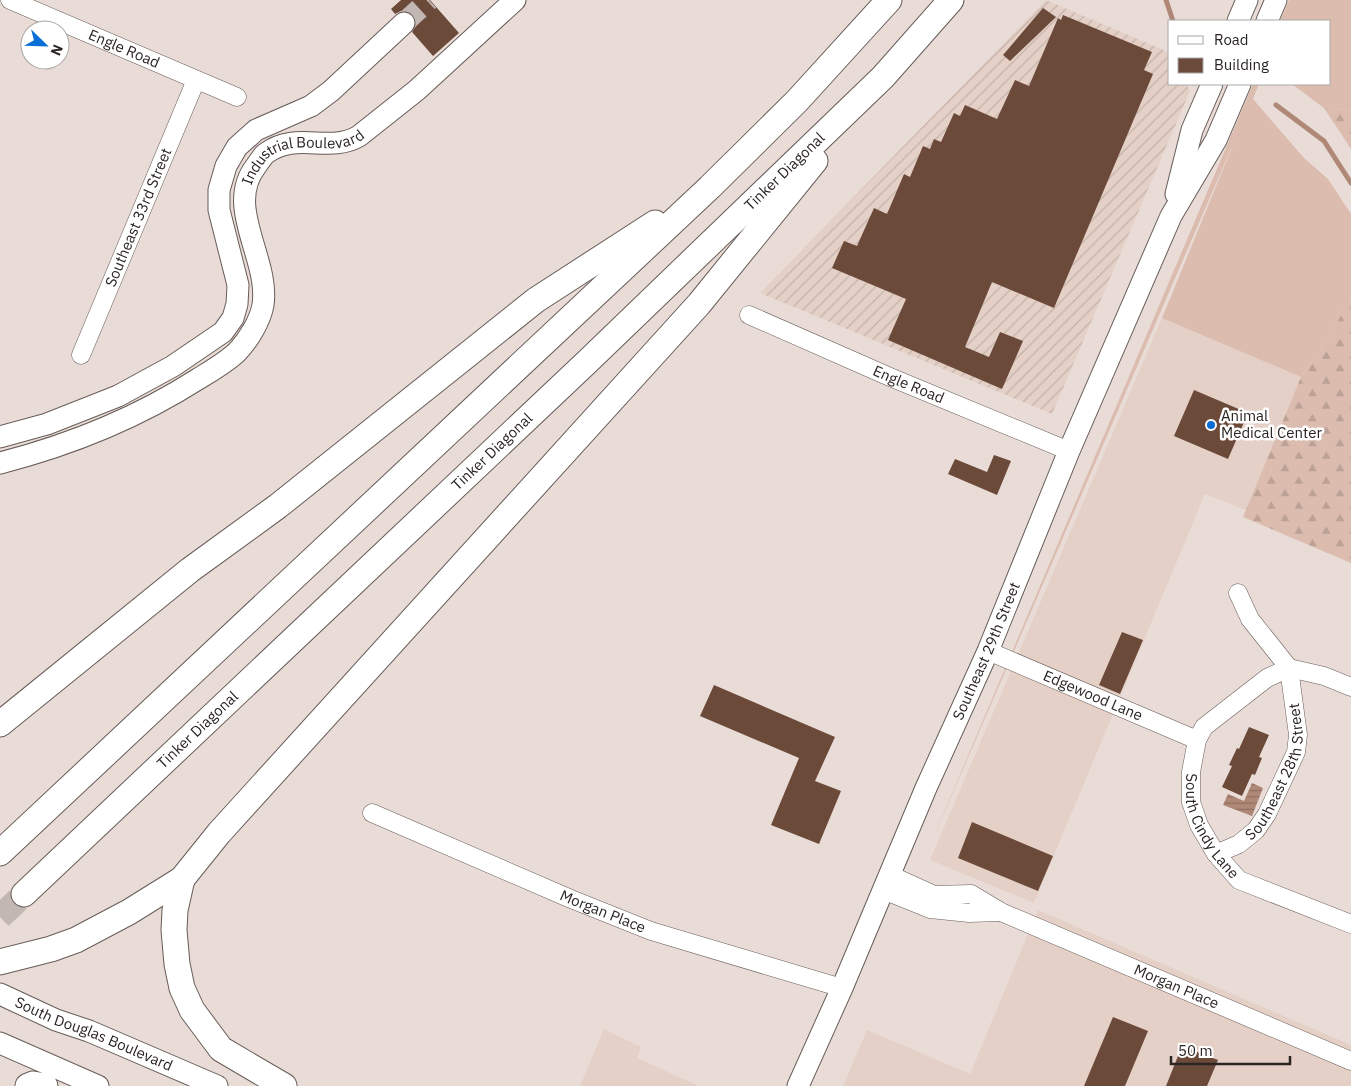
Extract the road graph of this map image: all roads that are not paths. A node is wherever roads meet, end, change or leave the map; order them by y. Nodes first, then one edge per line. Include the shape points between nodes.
1 (10, 0) edge
2 (515, 0) edge
3 (889, 0) edge
4 (951, 0) edge
5 (1247, 0) edge
6 (1276, 0) edge
7 (1238, 20) edge
8 (1267, 20) edge
9 (404, 23) tunnel mouth
10 (883, 77) junction
11 (196, 80) junction
12 (1212, 85) edge
13 (1240, 85) edge
14 (237, 97) dead end
15 (710, 187) junction
16 (1171, 216) junction
17 (749, 315) dead end
18 (81, 355) dead end
19 (0, 437) edge
20 (1069, 451) junction
21 (0, 463) edge
22 (1238, 593) dead end
23 (988, 651) junction
24 (1289, 668) junction
25 (1351, 687) edge
26 (0, 724) edge
27 (1197, 740) junction
28 (372, 813) dead end
29 (0, 853) edge
30 (1216, 854) junction
31 (182, 879) junction
32 (886, 882) junction
33 (24, 894) tunnel mouth
34 (1351, 924) edge
35 (0, 962) edge
36 (842, 988) junction
37 (0, 994) edge
38 (0, 1043) edge
39 (1351, 1061) edge
40 (28, 1086) edge
41 (45, 1086) edge
42 (98, 1086) edge
43 (217, 1086) edge
44 (284, 1086) edge
45 (798, 1086) edge

1 - 11 street, Engle Road
2 - 21 main road, Industrial Boulevard via 417,90 350,142 285,143 265,154 252,170 245,186 243,204 263,280 263,305 255,327 238,351 174,394 122,420 82,438
3 - 15 highway via 797,101
4 - 10 highway, Tinker Diagonal
5 - 7 main road
6 - 8 main road
9 - 19 main road, Industrial Boulevard via 311,106 256,130 237,147 226,166 219,190 219,210 238,285 233,318 223,332 173,366 118,396 47,424
10 - 31 highway via 699,304 219,833
10 - 33 highway, Tinker Diagonal via 587,362
11 - 14 street, Engle Road
11 - 18 street, Southeast 33rd Street
12 - 16 main road, Southeast 29th Street via 1192,130
13 - 16 main road, Southeast 29th Street via 1216,140
15 - 26 highway via 536,300 278,506 190,570
15 - 29 highway
16 - 20 main road, Southeast 29th Street
17 - 20 street, Engle Road
20 - 23 main road, Southeast 29th Street
22 - 24 street via 1250,619
23 - 27 street, Edgewood Lane
23 - 32 main road, Southeast 29th Street
24 - 25 street via 1324,676
24 - 27 street via 1267,678 1223,711 1204,727
24 - 30 street, Southeast 28th Street via 1298,735 1296,752 1256,830 1239,844
27 - 30 street, South Cindy Lane via 1191,772 1191,802 1199,825
28 - 36 street, Morgan Place via 651,931
30 - 34 street, South Cindy Lane via 1239,880
31 - 35 highway via 76,940
31 - 44 highway via 175,910 176,964 192,1010 221,1049
32 - 36 main road, Southeast 29th Street
32 - 39 street, Morgan Place via 930,909 1001,912
36 - 45 main road, Southeast 29th Street
37 - 43 main road, South Douglas Boulevard
38 - 42 main road
40 - 41 highway

